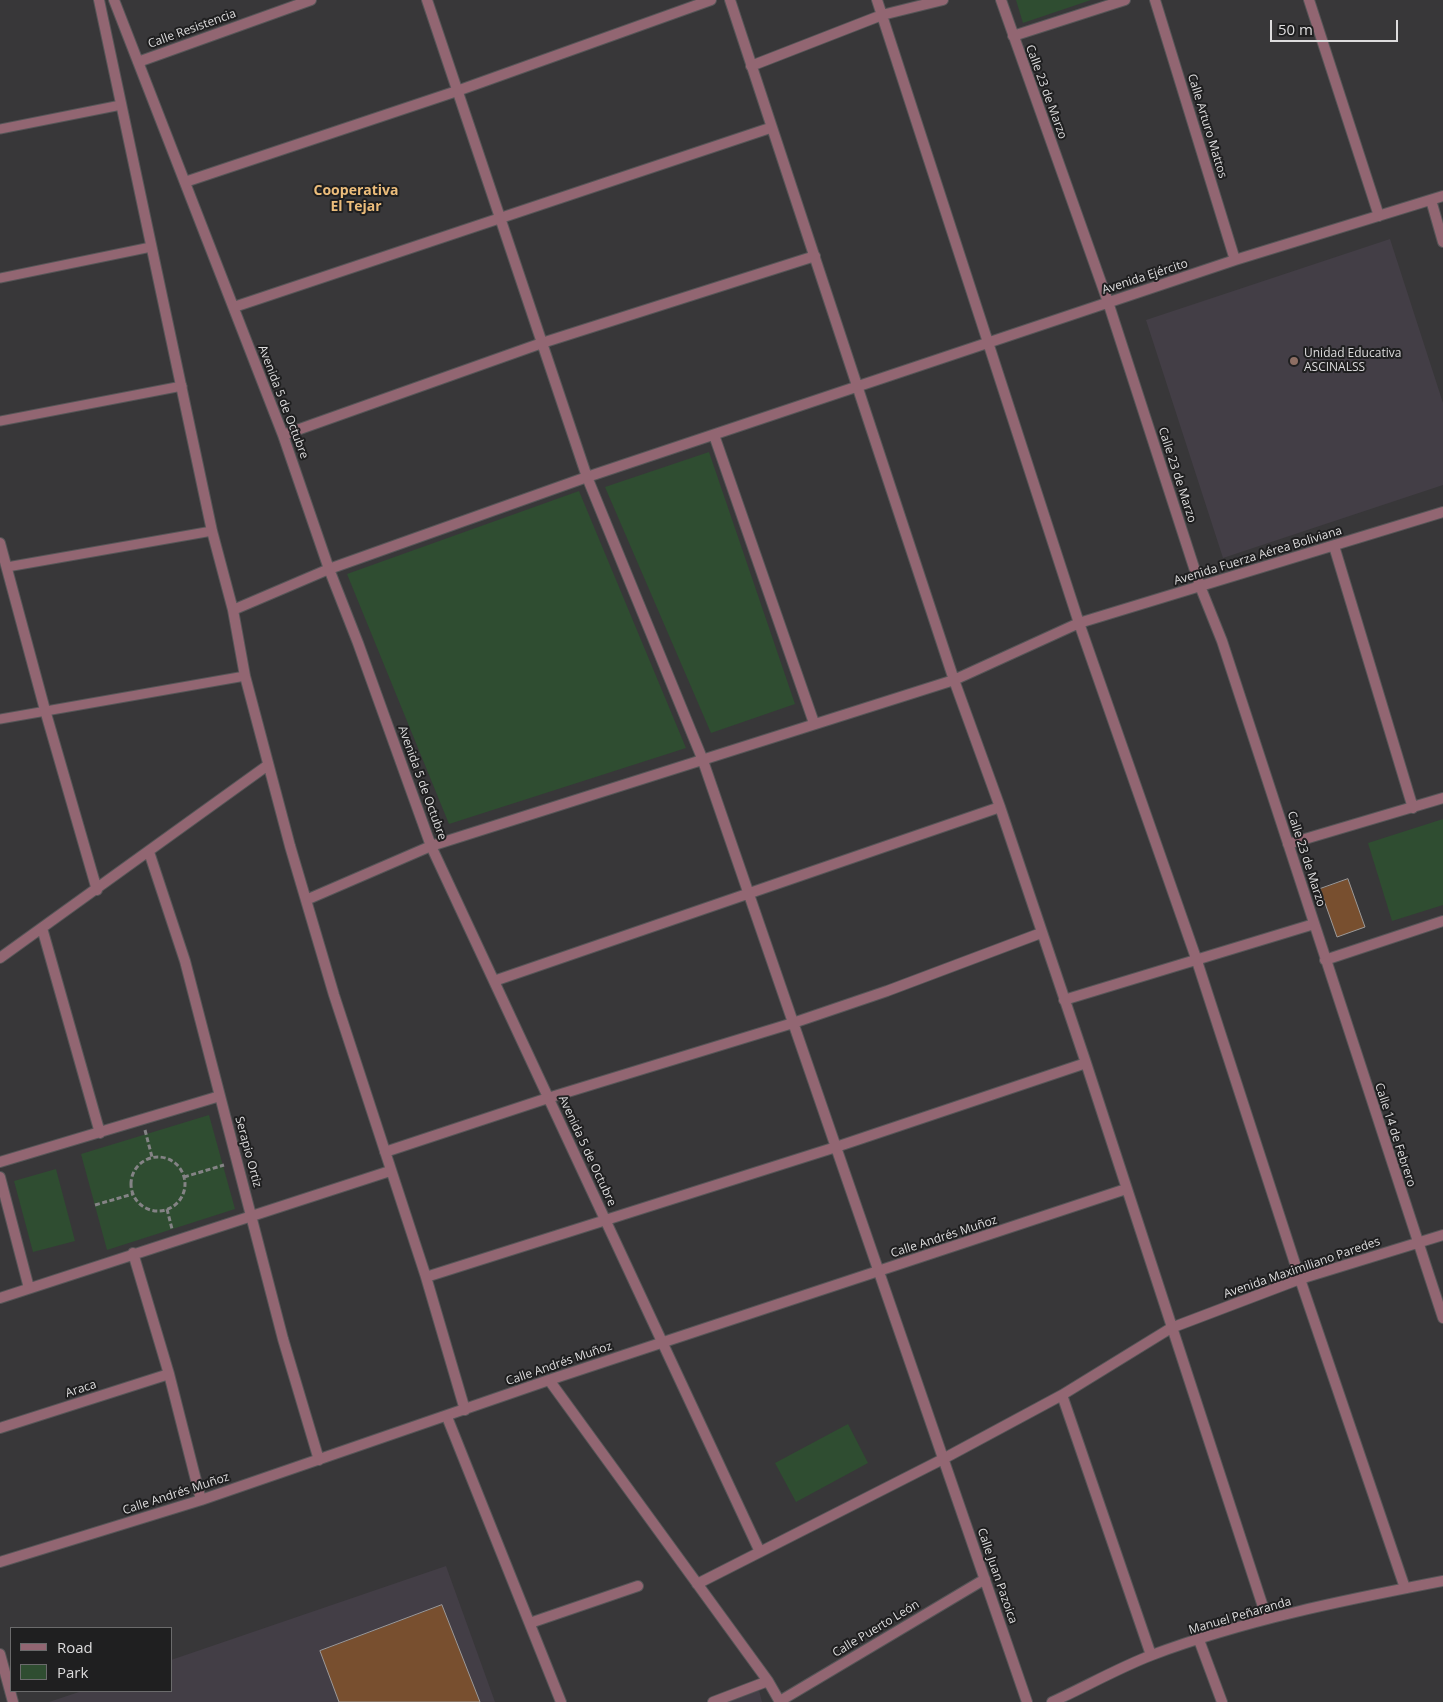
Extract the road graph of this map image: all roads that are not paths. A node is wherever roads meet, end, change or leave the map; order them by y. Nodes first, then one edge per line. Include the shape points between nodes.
1 (99, 0) edge
2 (114, 0) edge
3 (311, 0) edge
4 (428, 0) edge
5 (711, 0) edge
6 (730, 0) edge
7 (877, 0) edge
8 (943, 0) edge
9 (1000, 0) edge
10 (1125, 0) edge
11 (1155, 0) edge
12 (1309, 0) edge
13 (882, 15) junction
14 (1013, 36) junction
15 (138, 62) junction
16 (751, 66) junction
17 (457, 91) junction
18 (121, 105) junction
19 (770, 128) junction
20 (0, 129) edge
21 (185, 182) junction
22 (1443, 196) edge
23 (1430, 200) junction
24 (1379, 216) junction
25 (499, 218) junction
26 (1443, 242) edge
27 (151, 247) junction
28 (815, 256) junction
29 (1235, 260) junction
30 (0, 278) edge
31 (1108, 302) junction
32 (234, 307) junction
33 (542, 343) junction
34 (988, 344) junction
35 (182, 386) junction
36 (857, 387) junction
37 (0, 421) edge
38 (283, 435) junction
39 (714, 435) junction
40 (587, 477) junction
41 (1443, 512) edge
42 (212, 532) junction
43 (0, 543) edge
44 (1334, 546) junction
45 (7, 567) junction
46 (329, 568) junction
47 (1200, 586) junction
48 (233, 610) junction
49 (1080, 623) junction
50 (245, 676) junction
51 (954, 680) junction
52 (45, 710) junction
53 (0, 719) edge
54 (814, 723) junction
55 (702, 758) junction
56 (268, 765) junction
57 (1443, 798) edge
58 (1000, 807) junction
59 (1413, 808) junction
60 (1288, 844) junction
61 (431, 846) junction
62 (149, 852) junction
63 (97, 890) junction
64 (748, 894) junction
65 (306, 900) junction
66 (1443, 921) edge
67 (1314, 924) junction
68 (42, 928) junction
69 (1041, 933) junction
70 (0, 958) edge
71 (1196, 958) junction
72 (1325, 960) junction
73 (494, 981) junction
74 (1064, 1000) junction
75 (793, 1023) junction
76 (1086, 1063) junction
77 (220, 1096) junction
78 (548, 1098) junction
79 (100, 1132) junction
80 (836, 1147) junction
81 (385, 1152) junction
82 (0, 1162) edge
83 (390, 1171) junction
84 (0, 1177) edge
85 (1126, 1189) junction
86 (251, 1216) junction
87 (605, 1219) junction
88 (1443, 1235) edge
89 (1417, 1243) junction
90 (133, 1253) junction
91 (879, 1271) junction
92 (426, 1277) junction
93 (1300, 1279) junction
94 (29, 1288) junction
95 (0, 1298) edge
96 (1443, 1318) edge
97 (1171, 1328) junction
98 (662, 1343) junction
99 (169, 1374) junction
100 (549, 1380) junction
101 (1062, 1395) junction
102 (465, 1410) junction
103 (447, 1417) junction
104 (0, 1428) edge
105 (943, 1459) junction
106 (319, 1460) junction
107 (201, 1500) junction
108 (760, 1552) junction
109 (0, 1562) edge
110 (985, 1579) junction
111 (1443, 1581) edge
112 (697, 1584) junction
113 (638, 1586) dead end
114 (1405, 1588) junction
115 (1267, 1619) junction
116 (530, 1623) junction
117 (1200, 1640) junction
118 (0, 1654) edge
119 (1151, 1655) junction
120 (768, 1681) junction
121 (10, 1691) edge
122 (1058, 1701) edge
123 (561, 1702) edge
124 (713, 1702) edge
125 (780, 1702) edge
126 (1027, 1702) edge
127 (1222, 1702) edge

1 - 18 street
2 - 15 street, Avenida 5 de Octubre
3 - 15 street, Calle Resistencia
4 - 17 street, Calle Juan Pazoica
5 - 17 street
6 - 16 street
7 - 13 street
8 - 13 street
9 - 14 street, Calle 23 de Marzo
10 - 14 street
11 - 29 street, Calle Arturo Mattos
12 - 24 street
13 - 16 street
13 - 34 street
14 - 31 street, Calle 23 de Marzo
15 - 21 street, Avenida 5 de Octubre
16 - 19 street
17 - 21 street
17 - 25 street, Calle Juan Pazoica
18 - 20 lane
18 - 27 street
19 - 25 street
19 - 28 street
21 - 32 street, Avenida 5 de Octubre
22 - 23 street, Avenida Ejército
23 - 24 street, Avenida Ejército
23 - 26 street
24 - 29 street, Avenida Ejército
25 - 32 street
25 - 33 street, Calle Juan Pazoica
27 - 30 lane
27 - 35 street
28 - 33 street
28 - 36 street
29 - 31 street, Avenida Ejército
31 - 34 street, Avenida Ejército
31 - 47 street, Calle 23 de Marzo
32 - 38 street, Avenida 5 de Octubre
33 - 38 street
33 - 40 street, Calle Juan Pazoica
34 - 36 street, Avenida Ejército
34 - 49 street
35 - 37 lane
35 - 42 street
36 - 39 street, Avenida Ejército
36 - 51 street
38 - 46 street, Avenida 5 de Octubre
39 - 40 street, Avenida Ejército
39 - 54 street
40 - 46 street, Avenida Ejército
40 - 55 street, Calle Juan Pazoica
41 - 44 street, Avenida Fuerza Aérea Boliviana
42 - 45 lane
42 - 48 street
43 - 45 street
44 - 47 street, Avenida Fuerza Aérea Boliviana
44 - 59 street
45 - 52 street
46 - 48 street, Avenida Ejército
46 - 61 street, Avenida 5 de Octubre
47 - 49 street, Avenida Fuerza Aérea Boliviana
47 - 60 street, Calle 23 de Marzo via 1222,641
48 - 50 street
49 - 51 street, Avenida Fuerza Aérea Boliviana
49 - 71 street
50 - 52 lane
50 - 56 street
51 - 54 street, Avenida Fuerza Aérea Boliviana
51 - 58 street
52 - 53 lane
52 - 63 street
54 - 55 street, Avenida Fuerza Aérea Boliviana
55 - 61 street, Avenida Fuerza Aérea Boliviana
55 - 64 street, Calle Juan Pazoica
56 - 62 street
56 - 65 street
57 - 59 street
58 - 64 street
58 - 69 street
59 - 60 street
60 - 67 street, Calle 23 de Marzo
61 - 65 street, Avenida Fuerza Aérea Boliviana
61 - 73 street, Avenida 5 de Octubre
62 - 63 street
62 - 77 street, Serapio Ortiz via 185,961
63 - 68 street
64 - 73 street
64 - 75 street, Calle Juan Pazoica
65 - 81 street
66 - 72 street
67 - 71 street
67 - 72 street, Calle 23 de Marzo
68 - 70 street
68 - 79 street
69 - 74 street
69 - 75 street
71 - 74 street
71 - 93 street
72 - 89 street, Calle 14 de Febrero
73 - 78 street, Avenida 5 de Octubre
74 - 76 street
75 - 78 street
75 - 80 street, Calle Juan Pazoica
76 - 80 street
76 - 85 street
77 - 79 street
77 - 86 street, Serapio Ortiz
78 - 81 street
78 - 87 street, Avenida 5 de Octubre
79 - 82 street
80 - 87 street
80 - 91 street, Calle Juan Pazoica
81 - 83 street
83 - 86 street
83 - 92 street
84 - 94 street
85 - 91 street, Calle Andrés Muñoz
85 - 97 street
86 - 90 street
86 - 106 street, Serapio Ortiz
87 - 92 street
87 - 98 street, Avenida 5 de Octubre
88 - 89 street, Avenida Maximiliano Paredes
89 - 93 street, Avenida Maximiliano Paredes
89 - 96 street, Calle 14 de Febrero
90 - 94 street
90 - 99 street
91 - 98 street, Calle Andrés Muñoz
91 - 105 street, Calle Juan Pazoica
92 - 102 street
93 - 97 street, Avenida Maximiliano Paredes
93 - 114 street
94 - 95 street
97 - 101 street, Avenida Maximiliano Paredes
97 - 115 street
98 - 100 street, Calle Andrés Muñoz
98 - 108 street, Avenida 5 de Octubre
99 - 104 street, Araca
99 - 107 street
100 - 102 street, Calle Andrés Muñoz
100 - 112 street
101 - 105 street, Avenida Maximiliano Paredes
101 - 119 street
102 - 103 street, Calle Andrés Muñoz
103 - 106 street, Calle Andrés Muñoz
103 - 116 street
105 - 108 street, Avenida Maximiliano Paredes
105 - 110 street, Calle Juan Pazoica
106 - 107 street, Calle Andrés Muñoz
107 - 109 street, Calle Andrés Muñoz
108 - 112 street, Avenida Maximiliano Paredes
110 - 125 street, Calle Puerto León
110 - 126 street, Calle Juan Pazoica
111 - 114 street, Manuel Peñaranda
112 - 120 street
113 - 116 street
114 - 115 street, Manuel Peñaranda
115 - 117 street, Manuel Peñaranda
116 - 123 street
117 - 119 street, Manuel Peñaranda
117 - 127 street
118 - 121 street
119 - 122 street, Manuel Peñaranda
120 - 124 street
120 - 125 street

